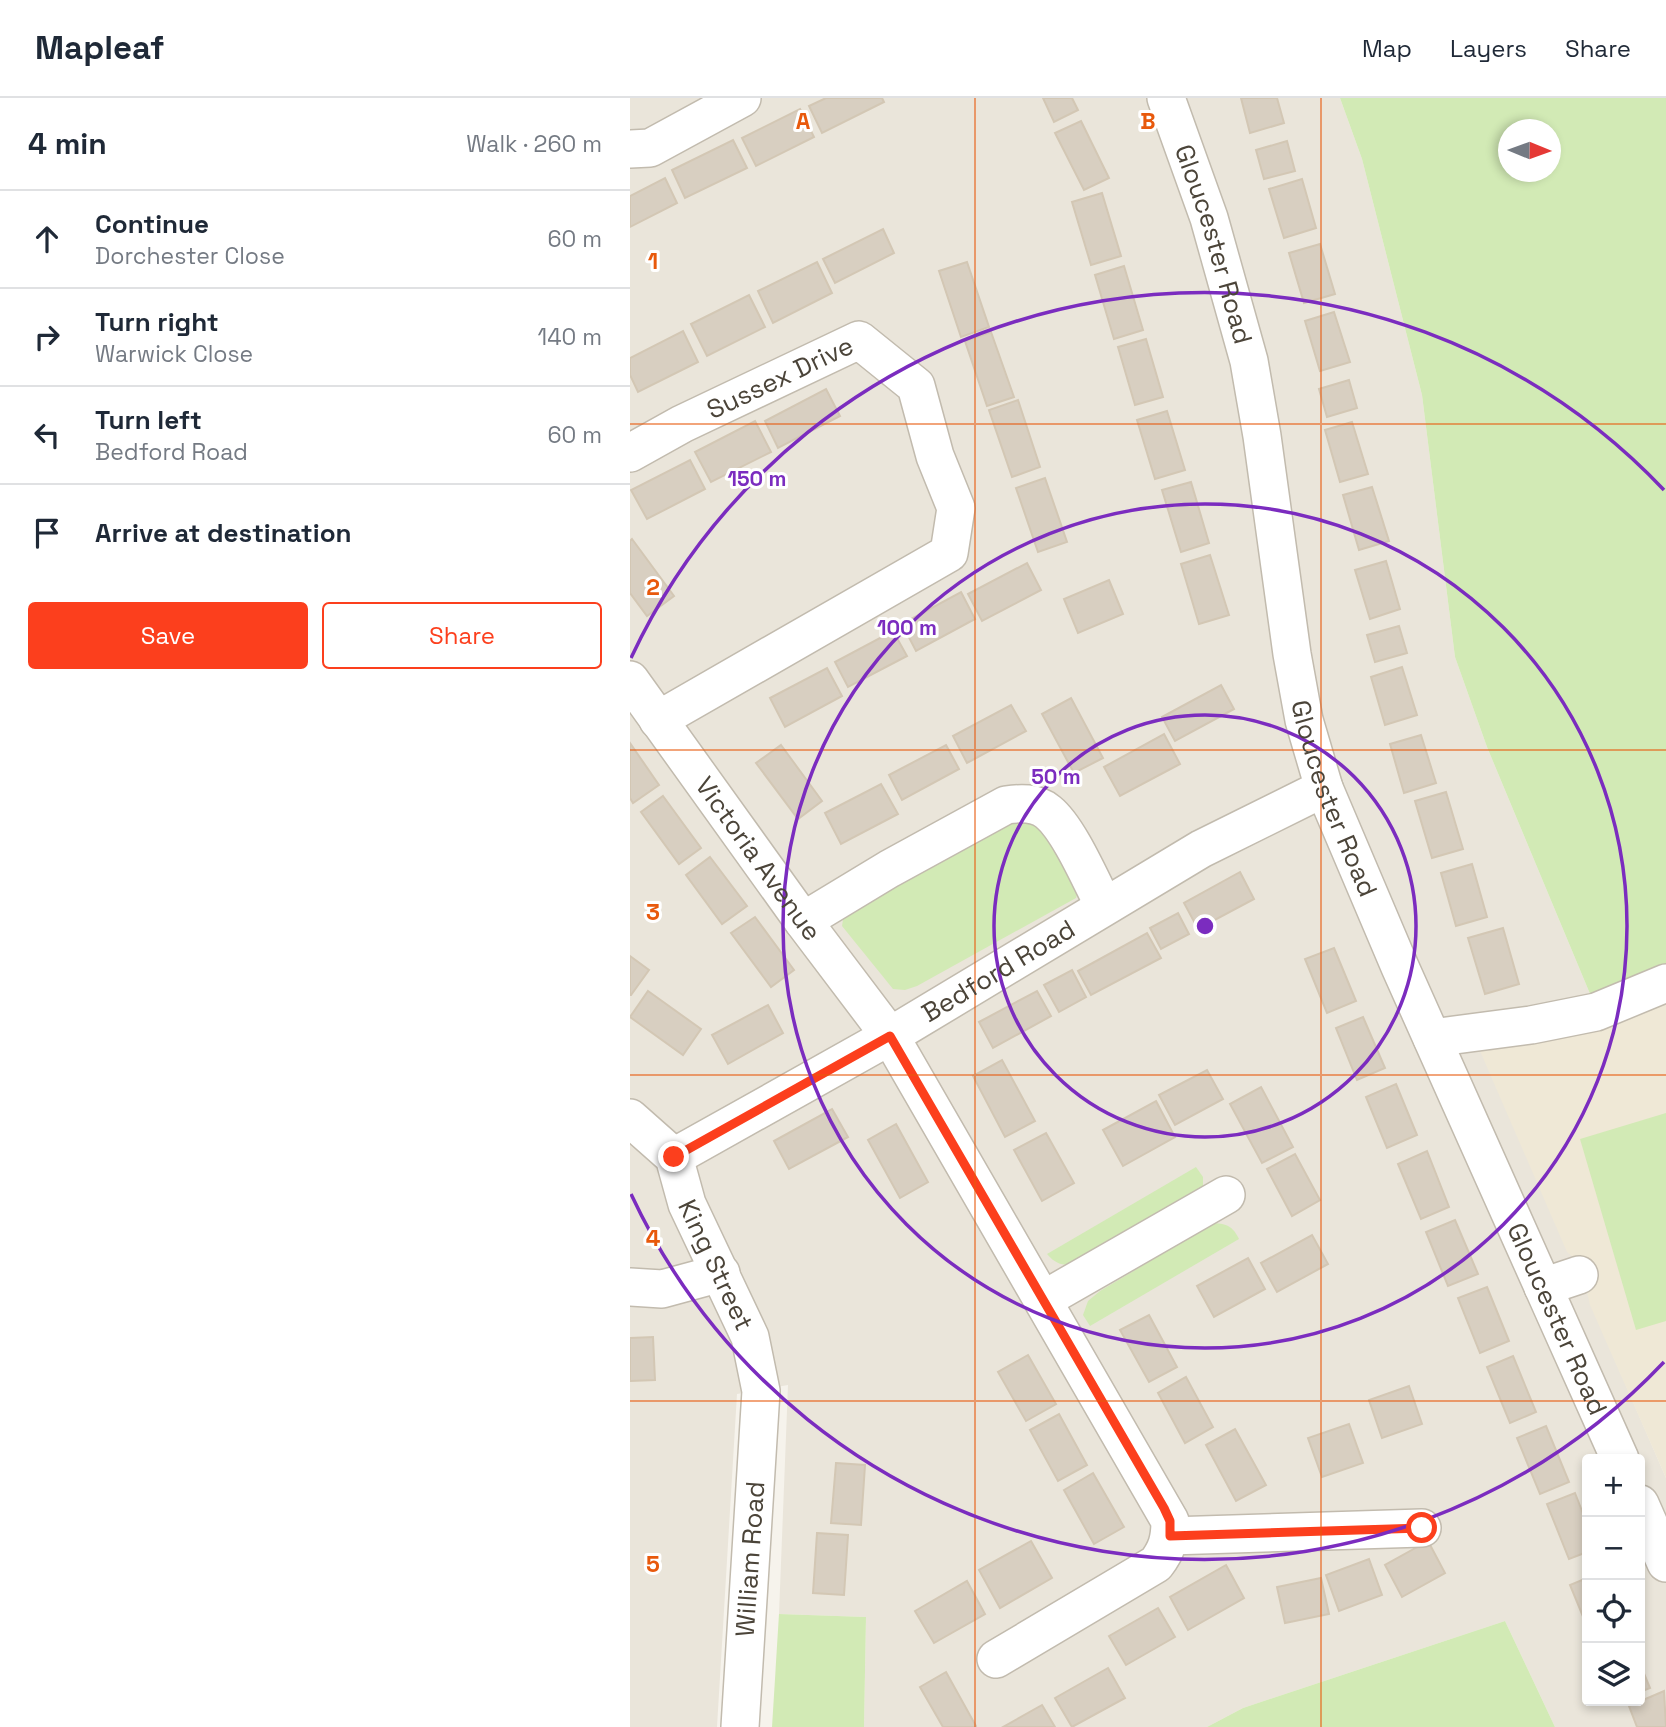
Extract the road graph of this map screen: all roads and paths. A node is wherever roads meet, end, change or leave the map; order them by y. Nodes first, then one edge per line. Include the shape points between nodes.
1 (742, 98) edge
2 (1166, 98) edge
3 (630, 149) edge
4 (630, 453) edge
5 (630, 680) edge
6 (658, 720) junction
7 (1324, 788) junction
8 (1104, 906) junction
9 (803, 921) junction
10 (1666, 983) edge
11 (890, 1036) junction
12 (1432, 1038) junction
13 (630, 1118) edge
14 (674, 1157) junction
15 (1226, 1195) dead end
16 (721, 1273) junction
17 (1579, 1275) dead end
18 (630, 1287) edge
19 (1543, 1287) junction
20 (1043, 1300) junction
21 (761, 1391) joint
22 (1618, 1454) edge
23 (1645, 1515) edge
24 (1422, 1528) dead end
25 (1170, 1536) junction
26 (1666, 1563) edge
27 (996, 1659) dead end
28 (740, 1727) edge

1 - 3 street via 650,148
2 - 7 street, Gloucester Road via 1209,218 1249,361 1292,654 1304,720
4 - 6 street, Sussex Drive via 859,340 916,386 935,456 956,508 949,554
5 - 6 street, Victoria Avenue
6 - 9 street, Victoria Avenue
7 - 8 street, Bedford Road via 1201,849
7 - 12 street, Gloucester Road
8 - 9 street, Bedford Road via 1048,811 1020,803 1006,805
8 - 11 street, Bedford Road
9 - 11 street, Victoria Avenue
10 - 12 street via 1596,1012
11 - 14 street, Bedford Road
11 - 20 street, Victoria Avenue
12 - 19 street, Gloucester Road
13 - 14 street
14 - 16 street, King Street via 687,1203
15 - 20 street
16 - 18 street via 662,1289
16 - 21 street, King Street via 750,1337
17 - 19 street
19 - 22 street, Gloucester Road
20 - 25 street, Victoria Avenue via 1164,1508
21 - 28 street, William Road
23 - 26 street
24 - 25 street
25 - 27 street via 1156,1564

